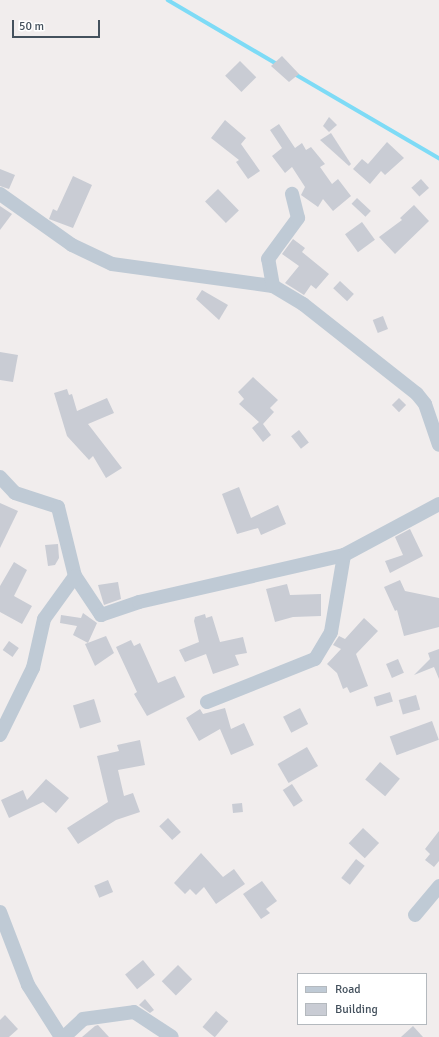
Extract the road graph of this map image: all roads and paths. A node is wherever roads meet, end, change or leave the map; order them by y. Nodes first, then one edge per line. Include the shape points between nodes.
1 (0, 194) edge
2 (292, 194) dead end
3 (273, 286) junction
4 (439, 445) edge
5 (0, 477) edge
6 (439, 504) edge
7 (344, 555) junction
8 (75, 576) junction
9 (207, 702) dead end
10 (0, 736) edge
11 (439, 886) edge
12 (0, 912) edge
13 (415, 915) dead end
14 (61, 1037) edge
15 (64, 1037) edge
16 (172, 1037) edge

1 - 3 street via 72,245 112,264
2 - 3 street via 298,218 268,259
3 - 4 street via 303,304 417,394 425,404
5 - 8 street via 15,493 58,507
6 - 7 street
7 - 8 street via 139,602 101,615
7 - 9 street via 331,632 315,659
8 - 10 street via 44,619 33,668
11 - 13 street
12 - 14 street via 28,985
15 - 16 street via 83,1019 134,1012

